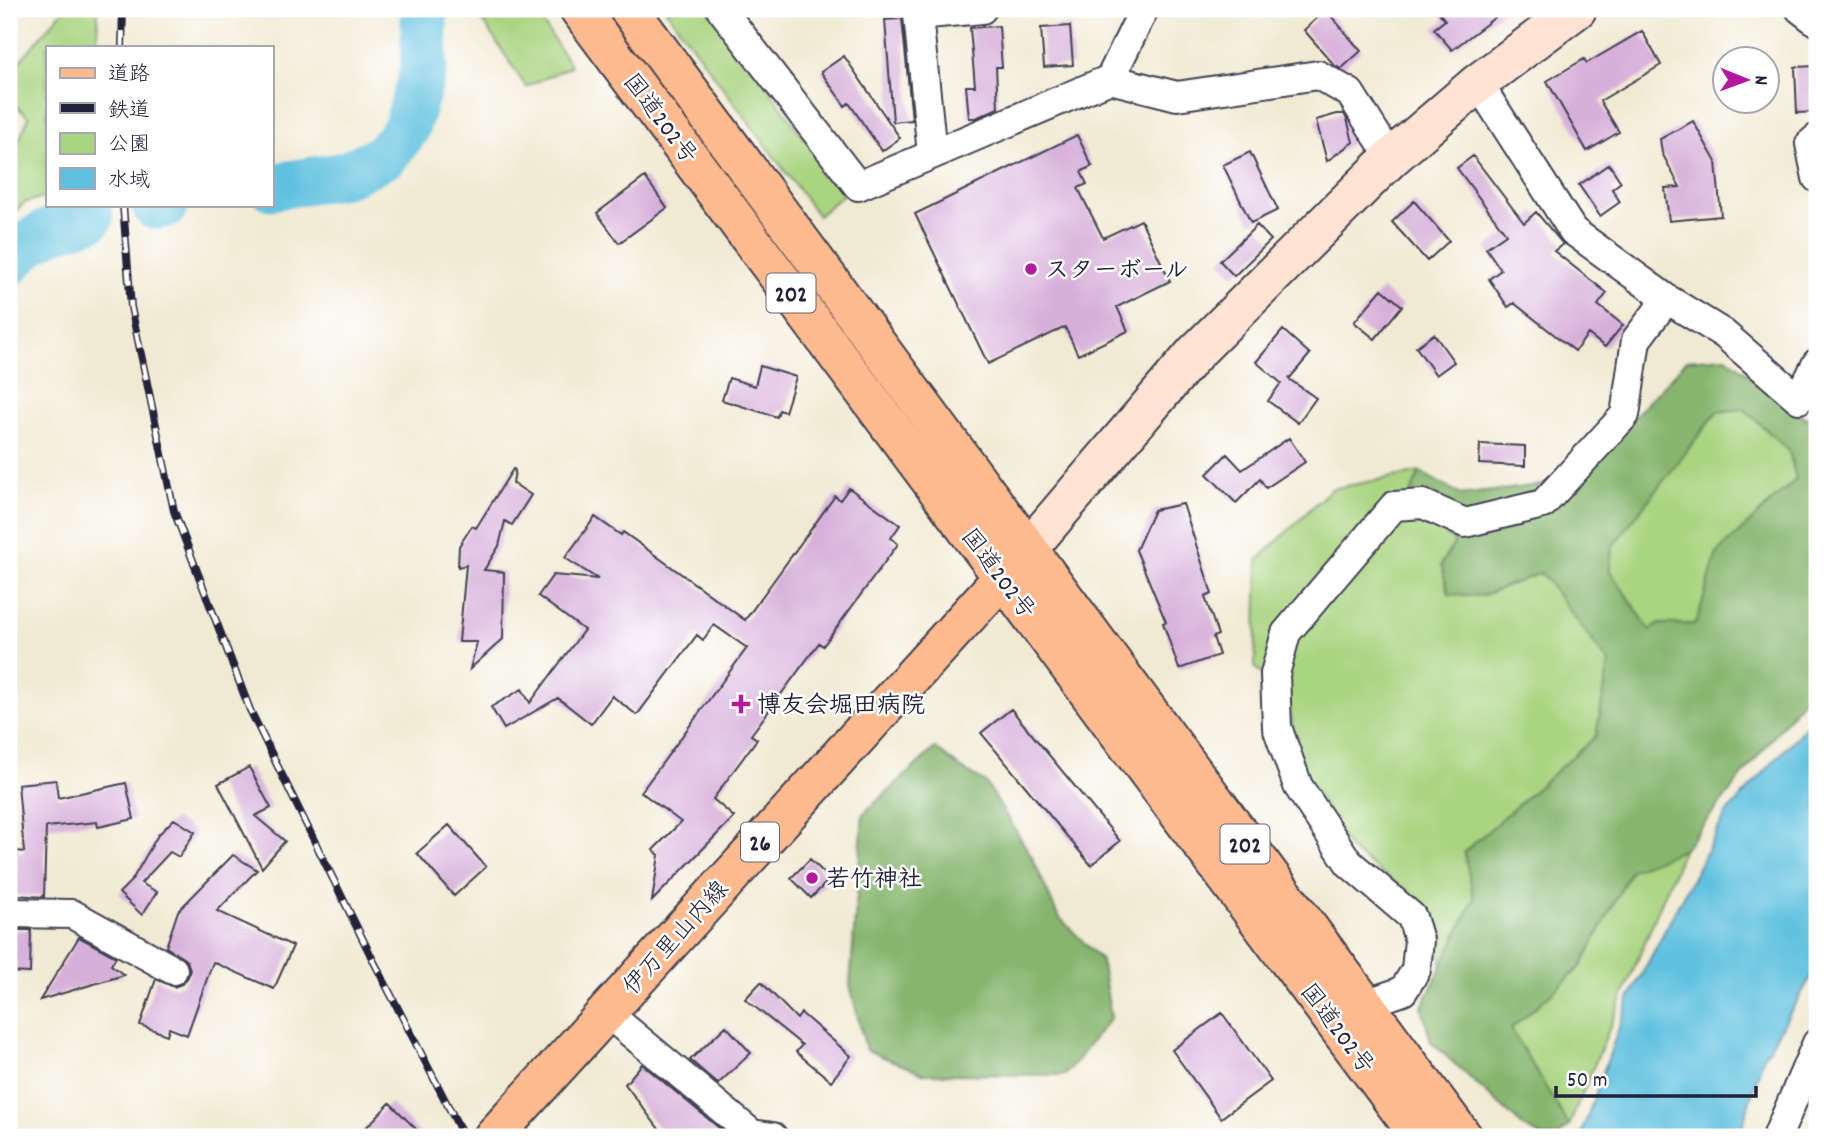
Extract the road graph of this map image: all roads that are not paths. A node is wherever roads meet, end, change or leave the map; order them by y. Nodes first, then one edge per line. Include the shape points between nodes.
1 (579, 9) edge
2 (629, 9) edge
3 (721, 9) edge
4 (982, 9) edge
5 (1144, 9) edge
6 (1577, 9) edge
7 (1801, 9) edge
8 (1817, 22) edge
9 (1110, 79) junction
10 (1478, 83) junction
11 (1817, 138) edge
12 (932, 154) junction
13 (1391, 158) junction
14 (1817, 178) edge
15 (1667, 299) junction
16 (1817, 363) edge
17 (1015, 564) junction
18 (9, 913) edge
19 (173, 970) dead end
20 (1365, 1004) junction
21 (607, 1013) junction
22 (1817, 1043) edge
23 (493, 1137) edge
24 (773, 1137) edge
25 (1420, 1137) edge
26 (1464, 1137) edge
27 (1777, 1137) edge

1 - 17 main road, 国道202号 / 202
2 - 17 main road, 国道202号 / 202
3 - 12 street via 858,186
4 - 12 street via 918,15
5 - 9 street
6 - 10 street
7 - 8 street
9 - 12 street
9 - 13 street via 1177,96 1318,75 1350,93
10 - 13 street
10 - 15 street via 1573,231
11 - 14 street via 1811,144
13 - 17 street via 1195,353
15 - 16 street via 1724,334 1799,400
15 - 20 street via 1636,340 1625,415 1543,504 1465,523 1423,504 1394,506 1286,633 1275,674 1277,727 1298,786 1349,863 1412,917 1419,940 1416,971 1403,991
17 - 20 main road, 国道202号 / 202
17 - 21 main road, 伊万里山内線 / 26
17 - 25 main road, 国道202号 / 202
18 - 19 street via 72,914
20 - 26 main road, 国道202号 / 202
21 - 23 main road, 伊万里山内線 / 26
21 - 24 street via 752,1133
22 - 27 street

